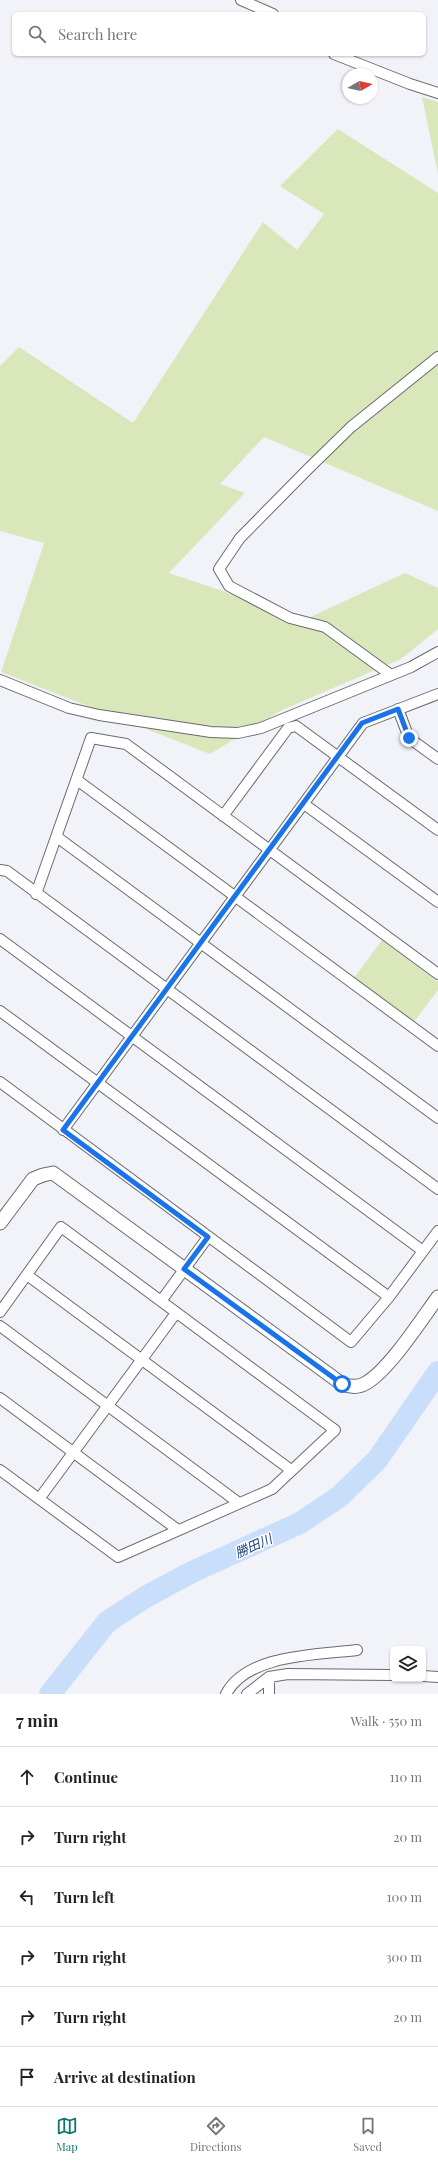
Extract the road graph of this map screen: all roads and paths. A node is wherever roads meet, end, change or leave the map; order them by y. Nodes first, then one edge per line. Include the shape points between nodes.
1 (242, 0) edge
2 (269, 12) edge
3 (339, 56) edge
4 (438, 93) edge
5 (438, 357) edge
6 (438, 652) edge
7 (391, 675) junction
8 (0, 680) edge
9 (438, 694) edge
10 (398, 709) junction
11 (338, 757) junction
12 (438, 759) edge
13 (77, 780) junction
14 (304, 804) junction
15 (223, 816) junction
16 (438, 830) edge
17 (57, 837) junction
18 (270, 850) junction
19 (0, 870) edge
20 (36, 894) junction
21 (235, 897) junction
22 (438, 902) edge
23 (0, 938) edge
24 (201, 944) junction
25 (438, 974) edge
26 (167, 990) junction
27 (0, 1011) edge
28 (132, 1037) junction
29 (438, 1046) edge
30 (0, 1082) edge
31 (98, 1083) junction
32 (438, 1118) edge
33 (63, 1130) junction
34 (438, 1189) edge
35 (0, 1223) edge
36 (438, 1231) edge
37 (208, 1237) junction
38 (423, 1251) junction
39 (184, 1269) junction
40 (27, 1274) junction
41 (389, 1297) junction
42 (438, 1297) edge
43 (161, 1301) junction
44 (0, 1312) edge
45 (176, 1313) junction
46 (0, 1326) edge
47 (141, 1359) junction
48 (0, 1398) edge
49 (107, 1405) junction
50 (73, 1452) junction
51 (0, 1470) edge
52 (291, 1470) junction
53 (39, 1499) junction
54 (239, 1503) junction
55 (178, 1530) junction
56 (357, 1650) dead end
57 (390, 1675) edge
58 (426, 1676) edge
59 (269, 1677) junction
60 (438, 1677) edge
61 (226, 1694) edge
62 (247, 1694) edge
63 (269, 1694) edge

1 - 2 street
3 - 4 street
5 - 7 street via 351,427 240,538 219,569 229,586 290,618 325,627
6 - 7 street via 429,659
7 - 8 street via 261,728 238,733 211,732 99,715 63,706
9 - 10 street
10 - 11 street via 362,723
10 - 12 street via 409,738
11 - 14 street
11 - 15 street via 296,726 288,728
11 - 16 street
13 - 15 street via 91,738 126,744
13 - 17 street
13 - 21 street
14 - 18 street
14 - 22 street
15 - 18 street
17 - 20 street
17 - 24 street
18 - 21 street
18 - 25 street
19 - 20 street via 7,871
20 - 26 street
21 - 24 street
21 - 29 street
23 - 28 street
24 - 26 street
24 - 32 street
26 - 28 street
26 - 34 street
27 - 31 street
28 - 31 street
28 - 38 street
30 - 33 street
31 - 33 street
31 - 41 street
33 - 37 street
35 - 39 street via 33,1179 53,1173
36 - 38 street
37 - 39 street
37 - 41 street via 351,1342
38 - 41 street
39 - 42 street via 342,1384 351,1387 365,1384 377,1375
39 - 43 street
40 - 43 street via 61,1227
40 - 44 street
40 - 47 street
43 - 45 street
45 - 47 street
45 - 52 street via 335,1430
46 - 49 street
47 - 49 street
47 - 52 street
48 - 50 street
49 - 50 street
49 - 54 street
50 - 53 street
50 - 55 street
51 - 53 street
52 - 54 street via 272,1489
53 - 55 street via 118,1557
54 - 55 street
56 - 61 street via 274,1661 250,1670 230,1687
57 - 59 street via 294,1674
58 - 60 street
59 - 62 street
59 - 63 street

